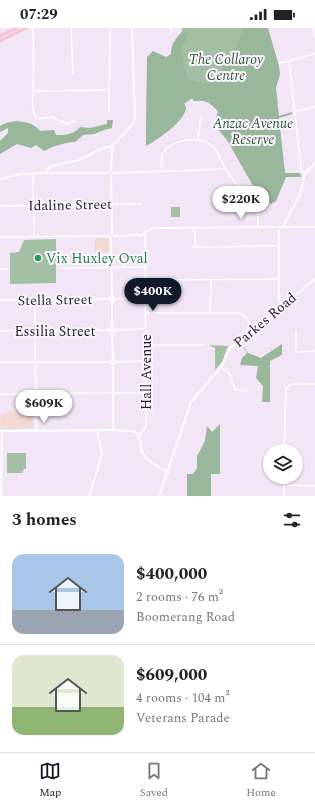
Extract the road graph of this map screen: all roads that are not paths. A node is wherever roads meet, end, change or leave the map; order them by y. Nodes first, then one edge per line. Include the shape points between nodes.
1 (17, 28) edge
2 (26, 28) edge
3 (32, 28) edge
4 (71, 28) edge
5 (110, 28) edge
6 (132, 28) edge
7 (170, 28) edge
8 (313, 28) edge
9 (172, 31) dead end
10 (0, 36) edge
11 (315, 37) edge
12 (0, 41) edge
13 (315, 54) edge
14 (289, 61) junction
15 (279, 63) dead end
16 (73, 73) dead end
17 (110, 90) junction
18 (33, 91) junction
19 (315, 107) edge
20 (109, 111) dead end
21 (294, 112) junction
22 (201, 116) dead end
23 (74, 121) dead end
24 (198, 139) junction
25 (112, 146) junction
26 (315, 163) edge
27 (225, 169) junction
28 (162, 172) junction
29 (45, 173) junction
30 (111, 173) junction
31 (33, 174) junction
32 (305, 174) junction
33 (0, 179) edge
34 (238, 186) junction
35 (220, 199) dead end
36 (111, 204) junction
37 (141, 204) dead end
38 (34, 205) junction
39 (0, 206) edge
40 (258, 227) junction
41 (284, 227) junction
42 (315, 227) edge
43 (195, 228) junction
44 (279, 228) junction
45 (146, 234) junction
46 (34, 236) junction
47 (111, 236) junction
48 (0, 237) edge
49 (279, 246) junction
50 (192, 247) dead end
51 (195, 247) junction
52 (112, 267) junction
53 (147, 267) junction
54 (62, 268) dead end
55 (0, 269) edge
56 (8, 269) dead end
57 (315, 279) edge
58 (147, 280) junction
59 (211, 280) junction
60 (279, 280) junction
61 (146, 298) junction
62 (112, 299) junction
63 (0, 300) edge
64 (35, 300) junction
65 (282, 305) junction
66 (146, 313) junction
67 (210, 313) junction
68 (254, 328) junction
69 (146, 329) junction
70 (112, 330) junction
71 (0, 331) edge
72 (35, 331) junction
73 (296, 331) dead end
74 (146, 345) junction
75 (202, 345) dead end
76 (315, 351) edge
77 (146, 361) junction
78 (0, 362) edge
79 (35, 362) junction
80 (113, 362) junction
81 (221, 367) junction
82 (315, 384) edge
83 (247, 390) dead end
84 (146, 392) junction
85 (113, 393) junction
86 (0, 394) edge
87 (36, 394) junction
88 (113, 429) junction
89 (97, 430) junction
90 (1, 431) edge
91 (36, 431) junction
92 (139, 435) junction
93 (284, 444) edge
94 (169, 472) junction
95 (284, 485) joint
96 (315, 486) edge
97 (1, 496) edge
98 (89, 496) edge
99 (159, 496) edge
100 (284, 496) edge

1 - 10 highway
2 - 12 highway
3 - 18 street
4 - 16 street
5 - 17 street
6 - 25 street via 134,122
7 - 9 street
8 - 11 street
13 - 14 street
14 - 15 street
14 - 21 street
17 - 18 street
17 - 20 street
18 - 23 street via 32,109 37,119 52,117 66,124
19 - 21 street
21 - 32 street via 301,170
22 - 24 street
24 - 27 street via 212,145
24 - 28 street via 178,142 163,152
25 - 29 street via 78,160 49,167
25 - 30 street
26 - 32 street
27 - 28 street
27 - 34 street
28 - 30 street
29 - 30 street
29 - 31 street
30 - 36 street
31 - 33 street
31 - 38 street
32 - 41 street via 300,195
34 - 35 street
34 - 40 street via 258,212
36 - 37 street, Idaline Street
36 - 38 street, Idaline Street
36 - 47 street
38 - 39 street, Idaline Street
38 - 46 street
40 - 43 street
40 - 44 street
41 - 42 street
41 - 44 street
43 - 45 street via 153,228
43 - 51 street
44 - 49 street
45 - 47 street
45 - 53 street, Hall Avenue
46 - 47 street
46 - 48 street
47 - 52 street
49 - 51 street
49 - 60 street
50 - 51 street
52 - 53 street
52 - 54 street
52 - 62 street
53 - 58 street, Hall Avenue
55 - 56 street
57 - 65 street, Parkes Road
58 - 59 street
58 - 61 street, Hall Avenue
59 - 60 street
59 - 67 street
60 - 65 street via 279,301
61 - 62 street, Stella Street
61 - 66 street, Hall Avenue
62 - 64 street, Stella Street
62 - 70 street
63 - 64 street, Stella Street
64 - 72 street
65 - 68 street, Parkes Road
66 - 67 street
66 - 69 street, Hall Avenue
67 - 68 street via 240,313
68 - 81 street, Parkes Road via 230,348
69 - 70 street, Essilia Street
69 - 74 street, Hall Avenue
70 - 72 street, Essilia Street
70 - 80 street
71 - 72 street, Essilia Street
72 - 79 street
73 - 76 street via 296,352
74 - 75 street
74 - 77 street, Hall Avenue
77 - 80 street
77 - 84 street, Hall Avenue
78 - 79 street
79 - 80 street
79 - 87 street
80 - 85 street
81 - 83 street via 230,376 235,389
81 - 94 street, Parkes Road via 189,405
82 - 93 street via 287,386
84 - 85 street
84 - 92 street, Hall Avenue via 146,427
85 - 87 street
85 - 88 street
86 - 87 street
87 - 91 street
88 - 89 street
88 - 92 street via 135,431
89 - 91 street
89 - 98 street via 102,454
90 - 91 street
90 - 97 street
92 - 94 street via 141,450 147,459
94 - 99 street, Parkes Road
95 - 96 street
95 - 100 street

